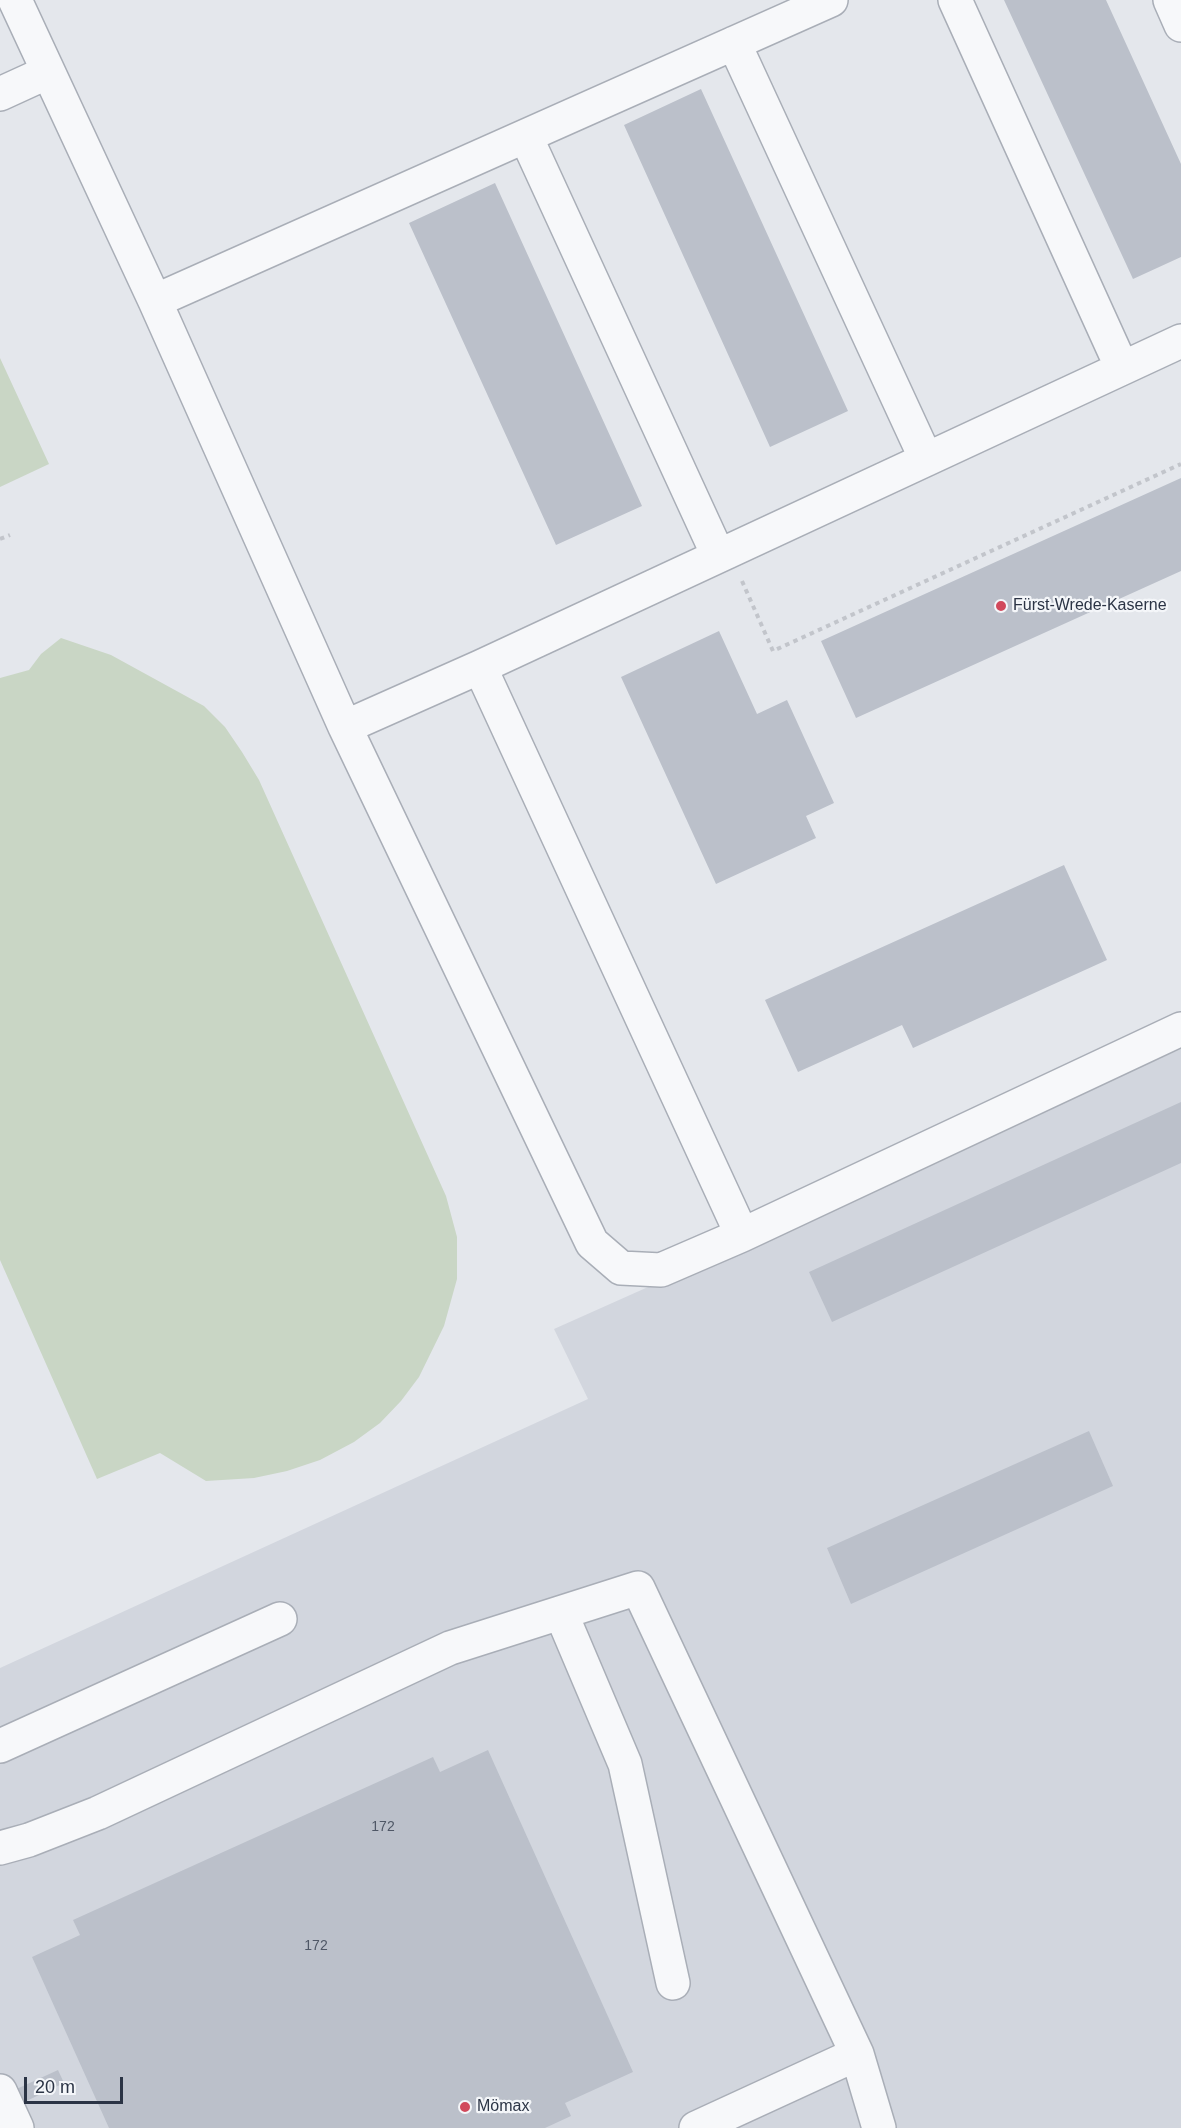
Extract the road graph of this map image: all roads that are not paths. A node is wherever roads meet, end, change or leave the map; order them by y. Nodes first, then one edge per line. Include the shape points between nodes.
1 (15, 0) edge
2 (831, 0) edge
3 (955, 0) edge
4 (1170, 0) edge
5 (1181, 25) edge
6 (734, 43) junction
7 (48, 72) junction
8 (0, 94) edge
9 (526, 137) junction
10 (155, 301) junction
11 (1181, 341) edge
12 (1122, 368) junction
13 (926, 459) junction
14 (723, 553) junction
15 (480, 667) junction
16 (345, 727) junction
17 (1181, 1029) edge
18 (742, 1235) junction
19 (561, 1613) junction
20 (280, 1619) dead end
21 (0, 1746) edge
22 (0, 1848) edge
23 (673, 1983) dead end
24 (857, 2054) junction
25 (0, 2091) edge
26 (17, 2128) edge
27 (696, 2128) edge
28 (879, 2128) edge

1 - 7 lane
2 - 6 lane
3 - 12 lane
4 - 5 lane
6 - 9 lane
6 - 13 lane
7 - 8 lane
7 - 10 lane
9 - 10 lane
9 - 14 lane
10 - 16 lane
11 - 12 lane
12 - 13 lane
13 - 14 lane
14 - 15 lane
15 - 16 lane
15 - 18 lane
16 - 18 lane via 592,1244 621,1268 661,1270
17 - 18 lane
19 - 22 lane via 450,1648 98,1813
19 - 23 lane via 625,1764
19 - 24 lane via 638,1588
20 - 21 lane
24 - 27 lane
24 - 28 lane
25 - 26 lane

